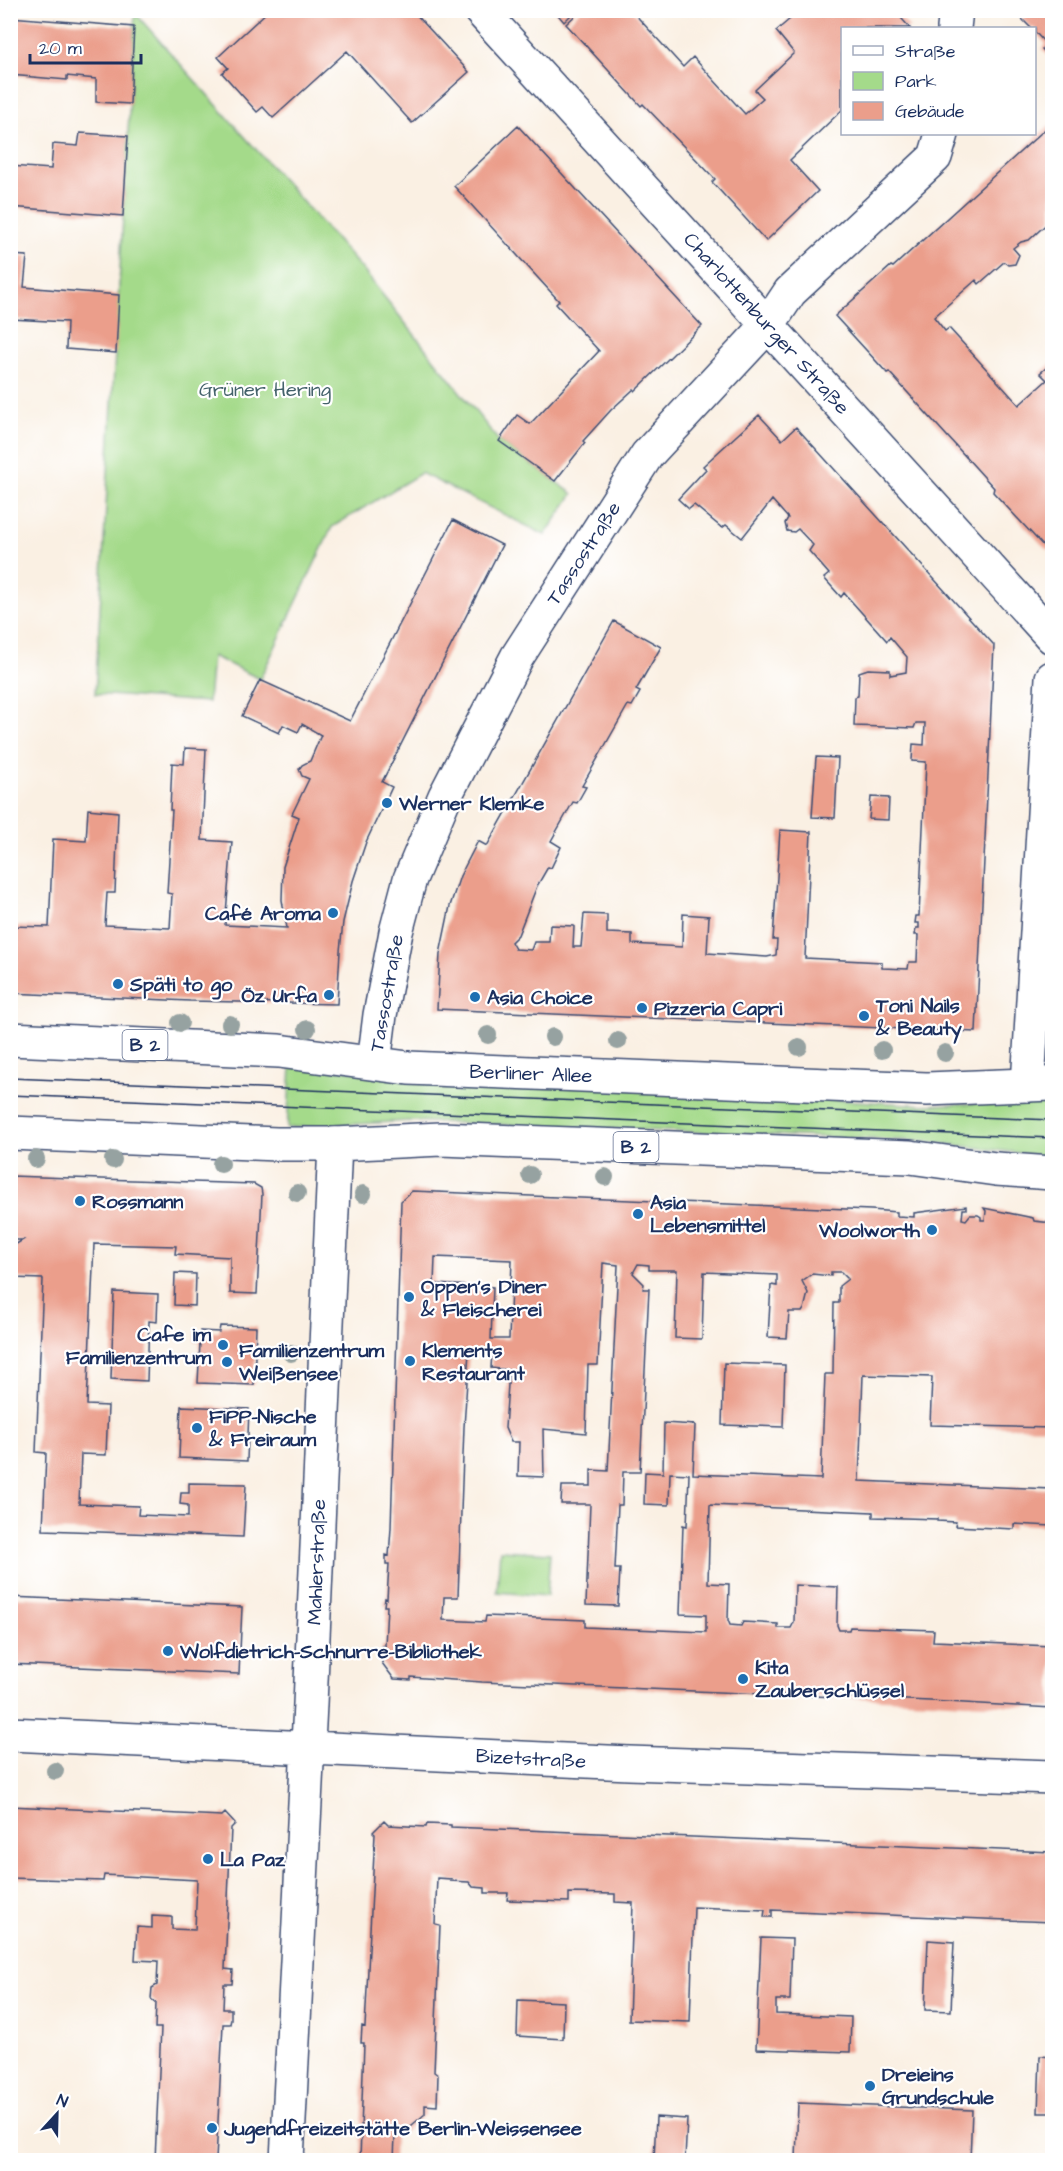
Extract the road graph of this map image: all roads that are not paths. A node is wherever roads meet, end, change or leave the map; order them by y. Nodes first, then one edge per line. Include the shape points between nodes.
1 (480, 10) edge
2 (956, 10) edge
3 (954, 27) edge
4 (942, 135) edge
5 (768, 325) junction
6 (1053, 637) edge
7 (1053, 678) edge
8 (10, 1039) edge
9 (374, 1063) junction
10 (1040, 1084) edge
11 (10, 1133) edge
12 (335, 1144) junction
13 (1053, 1173) edge
14 (10, 1734) edge
15 (308, 1747) junction
16 (1053, 1777) edge
17 (288, 2160) edge

1 - 5 street, Charlottenburger Straße
2 - 3 street
4 - 5 street, Tassostraße via 935,157 790,292
5 - 6 street, Charlottenburger Straße
5 - 9 street, Tassostraße via 647,455 517,657 445,796 410,879 394,942
7 - 10 street
8 - 9 street, Berliner Allee / B 2 via 279,1051
9 - 10 street, Berliner Allee / B 2 via 408,1068 927,1089
11 - 12 street, B 2
12 - 13 street, B 2 via 441,1138 910,1157
12 - 15 street, Mahlerstraße
14 - 15 street, Bizetstraße
15 - 16 street, Bizetstraße via 629,1763
15 - 17 street, Mahlerstraße

